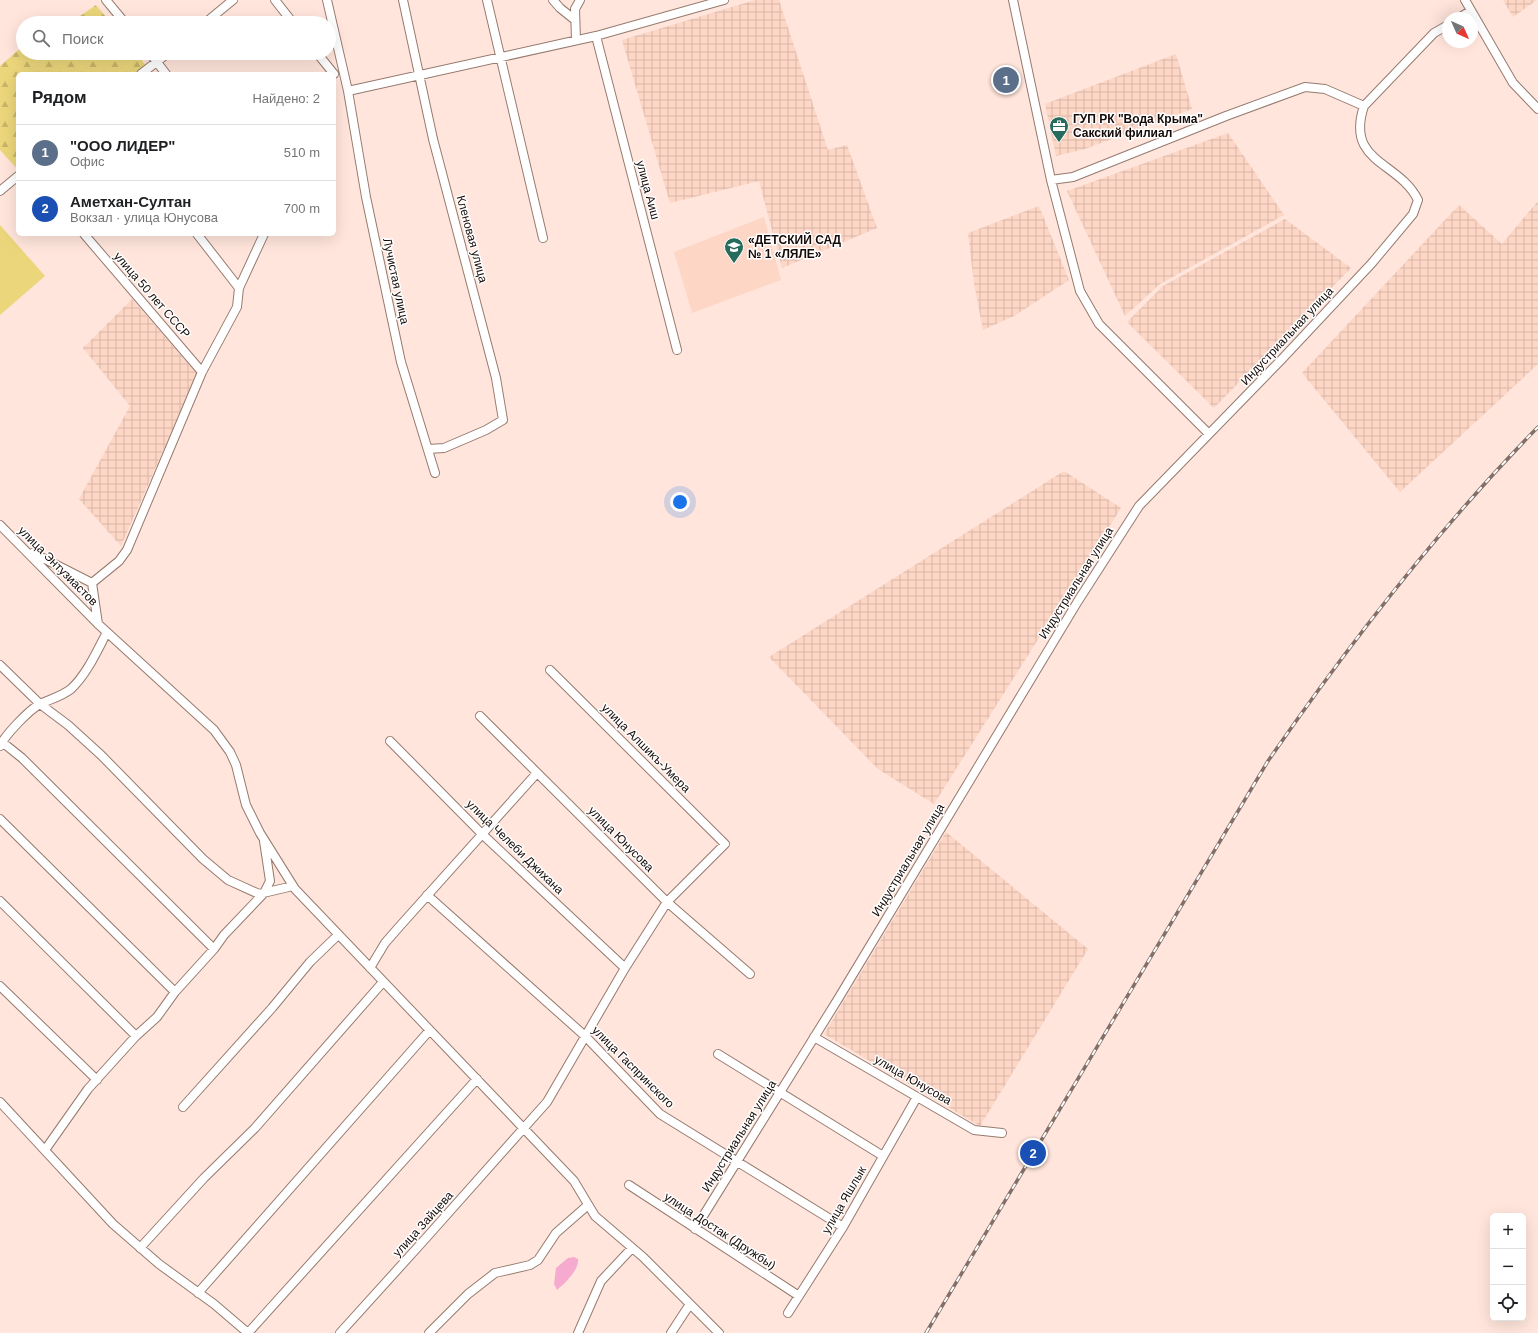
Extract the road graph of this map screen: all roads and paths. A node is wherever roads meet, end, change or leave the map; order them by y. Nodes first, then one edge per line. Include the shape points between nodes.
1 (106, 0) edge
2 (233, 0) edge
3 (275, 0) edge
4 (327, 0) edge
5 (403, 0) edge
6 (487, 0) edge
7 (553, 0) edge
8 (580, 0) edge
9 (724, 0) edge
10 (1013, 0) edge
11 (1464, 0) edge
12 (1470, 11) joint
13 (119, 16) edge
14 (214, 16) edge
15 (288, 16) edge
16 (331, 16) edge
17 (575, 20) junction
18 (1442, 28) edge
19 (596, 36) junction
20 (336, 39) edge
21 (576, 40) junction
22 (499, 57) junction
23 (159, 60) edge
24 (323, 60) edge
25 (157, 62) junction
26 (144, 72) edge
27 (164, 72) edge
28 (332, 72) edge
29 (420, 75) junction
30 (336, 76) edge
31 (348, 91) junction
32 (1364, 106) junction
33 (1538, 109) edge
34 (16, 178) edge
35 (1051, 180) junction
36 (0, 191) edge
37 (86, 236) edge
38 (199, 236) edge
39 (263, 236) edge
40 (542, 238) dead end
41 (239, 288) junction
42 (677, 350) dead end
43 (202, 372) junction
44 (1209, 434) junction
45 (428, 448) junction
46 (435, 472) dead end
47 (0, 525) edge
48 (20, 544) junction
49 (92, 583) junction
50 (98, 624) junction
51 (107, 632) junction
52 (0, 665) edge
53 (550, 670) dead end
54 (40, 704) junction
55 (480, 716) dead end
56 (390, 741) dead end
57 (1, 744) edge
58 (537, 773) junction
59 (0, 819) edge
60 (482, 834) junction
61 (264, 838) junction
62 (724, 844) joint
63 (294, 886) junction
64 (264, 893) junction
65 (427, 895) junction
66 (0, 901) edge
67 (667, 902) junction
68 (338, 935) junction
69 (214, 949) junction
70 (370, 968) junction
71 (626, 968) junction
72 (750, 974) dead end
73 (383, 982) junction
74 (0, 986) edge
75 (175, 992) junction
76 (429, 1031) junction
77 (136, 1036) junction
78 (585, 1036) junction
79 (814, 1037) junction
80 (718, 1054) dead end
81 (477, 1079) junction
82 (97, 1080) junction
83 (780, 1093) junction
84 (917, 1097) junction
85 (0, 1102) edge
86 (183, 1107) dead end
87 (524, 1129) junction
88 (1002, 1133) dead end
89 (45, 1150) junction
90 (883, 1156) junction
91 (737, 1162) junction
92 (629, 1185) dead end
93 (588, 1205) junction
94 (843, 1227) junction
95 (695, 1229) junction
96 (140, 1248) junction
97 (632, 1248) junction
98 (198, 1293) junction
99 (799, 1296) junction
100 (690, 1304) junction
101 (788, 1313) dead end
102 (248, 1333) edge
103 (340, 1333) edge
104 (429, 1333) edge
105 (578, 1333) edge
106 (671, 1333) edge
107 (719, 1333) edge

1 - 13 street
2 - 14 street
3 - 15 street
4 - 16 street, Лучистая улица
5 - 29 street, Кленовая улица
6 - 22 street
7 - 17 street
8 - 17 street via 575,9
9 - 19 street
10 - 35 street
11 - 12 street
12 - 33 street via 1513,83
17 - 21 street
18 - 32 street via 1434,33
19 - 21 street
19 - 42 street, улица Аиш
20 - 31 street, Лучистая улица
21 - 22 street
22 - 29 street
22 - 40 street
23 - 25 street
24 - 28 street
25 - 26 street
25 - 27 street
29 - 31 street
29 - 45 street, Кленовая улица via 433,139 496,378 503,420 444,448
30 - 31 street
31 - 45 street, Лучистая улица via 366,197 400,354
32 - 35 street via 1325,89 1305,87 1073,177
32 - 44 street, Индустриальная улица via 1359,120 1360,134 1367,150 1414,192 1418,200 1417,207 1372,263
34 - 36 street
35 - 44 street via 1080,291 1099,324
37 - 43 street, улица 50 лет СССР
38 - 41 street
39 - 41 street
41 - 43 street via 237,307
43 - 49 street via 127,550 119,561
44 - 79 street, Индустриальная улица via 1139,506 1074,607
45 - 46 street, Лучистая улица
47 - 48 street, улица Энтузиастов
48 - 49 street via 39,557
48 - 50 street, улица Энтузиастов
49 - 50 street
50 - 51 street, улица Энтузиастов
51 - 54 street via 95,656 75,684 64,693
51 - 61 street, улица Энтузиастов via 223,741 236,765 246,805
52 - 54 street
53 - 62 street, улица Алшикъ-Умера
54 - 57 street via 31,710
54 - 64 street via 101,755 203,859 228,880 259,894
55 - 58 street, улица Юнусова
56 - 60 street, улица Челеби Джихана
57 - 69 street via 22,758
58 - 60 street
58 - 67 street, улица Юнусова
59 - 75 street
60 - 65 street
60 - 71 street, улица Челеби Джихана
61 - 63 street, улица Энтузиастов
61 - 64 street via 270,881
62 - 67 street, улица Зайцева
63 - 64 street
63 - 68 street, улица Энтузиастов
64 - 69 street
65 - 70 street via 385,943
65 - 78 street, улица Гаспринского
66 - 77 street
67 - 71 street, улица Зайцева
67 - 72 street, улица Юнусова
68 - 70 street, улица Энтузиастов
68 - 86 street via 310,962
69 - 75 street
70 - 73 street, улица Энтузиастов
71 - 78 street, улица Зайцева
73 - 76 street, улица Энтузиастов
73 - 96 street via 255,1128 204,1178
74 - 82 street
75 - 77 street via 157,1017
76 - 81 street, улица Энтузиастов
76 - 98 street
77 - 82 street
78 - 87 street, улица Зайцева via 555,1090
78 - 91 street, улица Гаспринского via 660,1114
79 - 83 street, Индустриальная улица
79 - 84 street, улица Юнусова
80 - 83 street
81 - 87 street, улица Энтузиастов
81 - 102 street
82 - 89 street
83 - 90 street
83 - 91 street, Индустриальная улица
84 - 88 street, улица Юнусова via 974,1130
84 - 90 street, улица Яшлык
85 - 89 street
87 - 93 street, улица Энтузиастов via 574,1181
87 - 103 street, улица Зайцева
89 - 96 street
90 - 94 street, улица Яшлык
91 - 94 street, улица Гаспринского
91 - 95 street, Индустриальная улица
92 - 95 street, улица Достак (Дружбы)
93 - 97 street, улица Энтузиастов via 595,1216
93 - 104 street via 556,1234 538,1260 530,1265 495,1273 468,1294
94 - 99 street, улица Яшлык
95 - 99 street, улица Достак (Дружбы)
96 - 98 street
97 - 100 street, улица Энтузиастов
97 - 105 street via 601,1281
98 - 102 street
99 - 101 street, улица Яшлык
100 - 106 street
100 - 107 street, улица Энтузиастов

